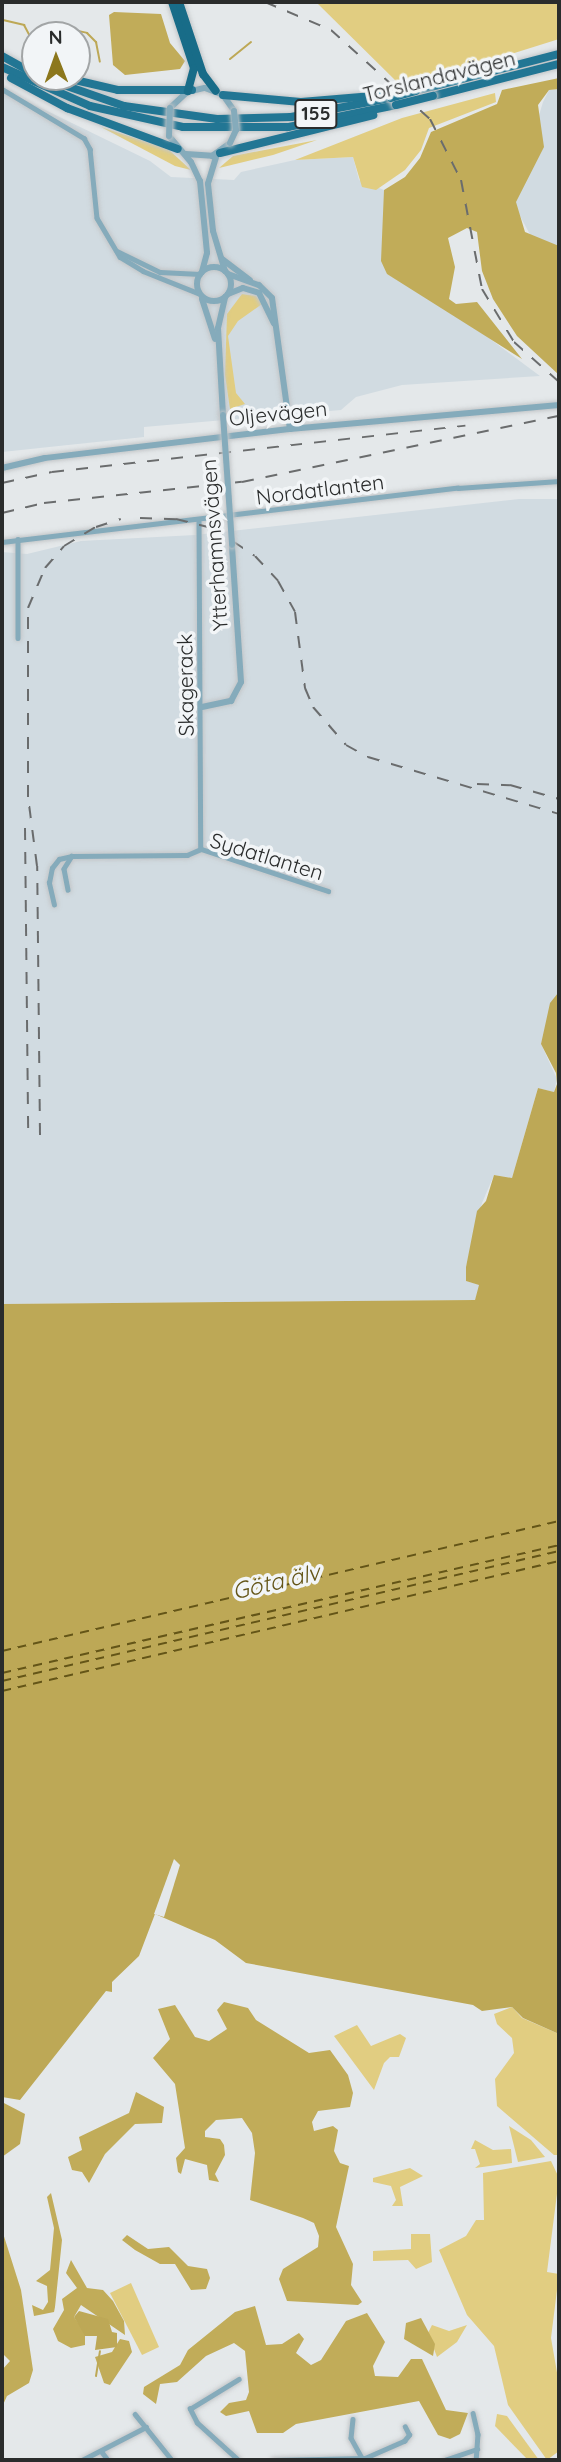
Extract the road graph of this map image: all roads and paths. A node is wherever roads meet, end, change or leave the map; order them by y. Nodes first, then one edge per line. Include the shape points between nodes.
1 (176, 4) edge
2 (559, 54) edge
3 (559, 64) edge
4 (2, 70) edge
5 (91, 84) edge
6 (2, 89) edge
7 (190, 90) junction
8 (81, 91) edge
9 (432, 91) junction
10 (219, 93) junction
11 (393, 99) junction
12 (181, 151) junction
13 (219, 153) junction
14 (117, 251) junction
15 (221, 257) junction
16 (201, 273) junction
17 (226, 273) junction
18 (254, 282) junction
19 (200, 295) junction
20 (227, 295) junction
21 (279, 340) junction
22 (218, 354) junction
23 (559, 405) edge
24 (290, 429) junction
25 (2, 468) edge
26 (559, 481) edge
27 (199, 520) junction
28 (18, 539) junction
29 (2, 542) edge
30 (18, 638) dead end
31 (202, 707) junction
32 (201, 849) junction
33 (72, 856) junction
34 (68, 890) dead end
35 (328, 891) dead end
36 (54, 905) dead end
37 (239, 2379) dead end
38 (473, 2413) dead end
39 (135, 2414) dead end
40 (353, 2419) dead end
41 (146, 2427) junction
42 (405, 2427) dead end
43 (477, 2449) junction
44 (102, 2452) junction
45 (363, 2459) edge
46 (82, 2460) edge
47 (108, 2460) edge
48 (172, 2460) edge
49 (238, 2460) edge
50 (272, 2460) edge
51 (445, 2460) edge
52 (476, 2460) edge

1 - 7 highway via 194,68
1 - 10 highway via 203,74
2 - 9 main road, Torslandavägen / 155
3 - 9 main road, Torslandavägen / 155
4 - 11 main road, Torslandavägen / 155 via 90,107 183,127 288,127
4 - 12 main road via 67,108
5 - 7 main road via 118,90
6 - 14 street via 84,138 90,149 97,218
7 - 10 street
7 - 12 street, bridge via 170,108 169,136
8 - 11 main road, Torslandavägen / 155 via 124,106 217,119 291,117
9 - 11 main road, Torslandavägen / 155, bridge
9 - 11 main road, Torslandavägen / 155, bridge
10 - 11 main road via 301,102
10 - 13 street, bridge via 234,111 236,130
11 - 13 main road via 335,128
12 - 13 street via 199,158
12 - 16 street via 200,181 207,247
13 - 15 street via 208,184
14 - 16 street via 160,272
14 - 19 street via 143,271
15 - 17 street
15 - 18 street via 232,270
16 - 17 street via 214,267
16 - 19 street
17 - 18 street
17 - 20 street
18 - 21 street via 272,298
19 - 20 street via 214,302
19 - 22 street, Ytterhamnsvägen
20 - 21 street via 243,288 259,293
20 - 22 street, Ytterhamnsvägen via 219,319
21 - 24 street
22 - 31 street, Ytterhamnsvägen, bridge via 241,682 231,701
23 - 24 street, Oljevägen
24 - 25 street, Oljevägen via 45,458
26 - 27 street, Nordatlanten via 458,488
27 - 28 street, Nordatlanten
27 - 31 street, Skagerack
28 - 29 street, Nordatlanten
28 - 30 street
31 - 32 street, Skagerack
32 - 33 street, Sydatlanten via 187,855
32 - 35 street, Sydatlanten
33 - 34 street via 64,869
33 - 36 street via 59,859 52,868 49,883
37 - 49 street via 190,2409 197,2423
38 - 43 street
39 - 41 street
40 - 45 street via 351,2438
41 - 44 street
41 - 48 street
42 - 45 street via 409,2435 404,2441
43 - 51 street
43 - 52 street
44 - 46 street
44 - 47 street
45 - 50 street

